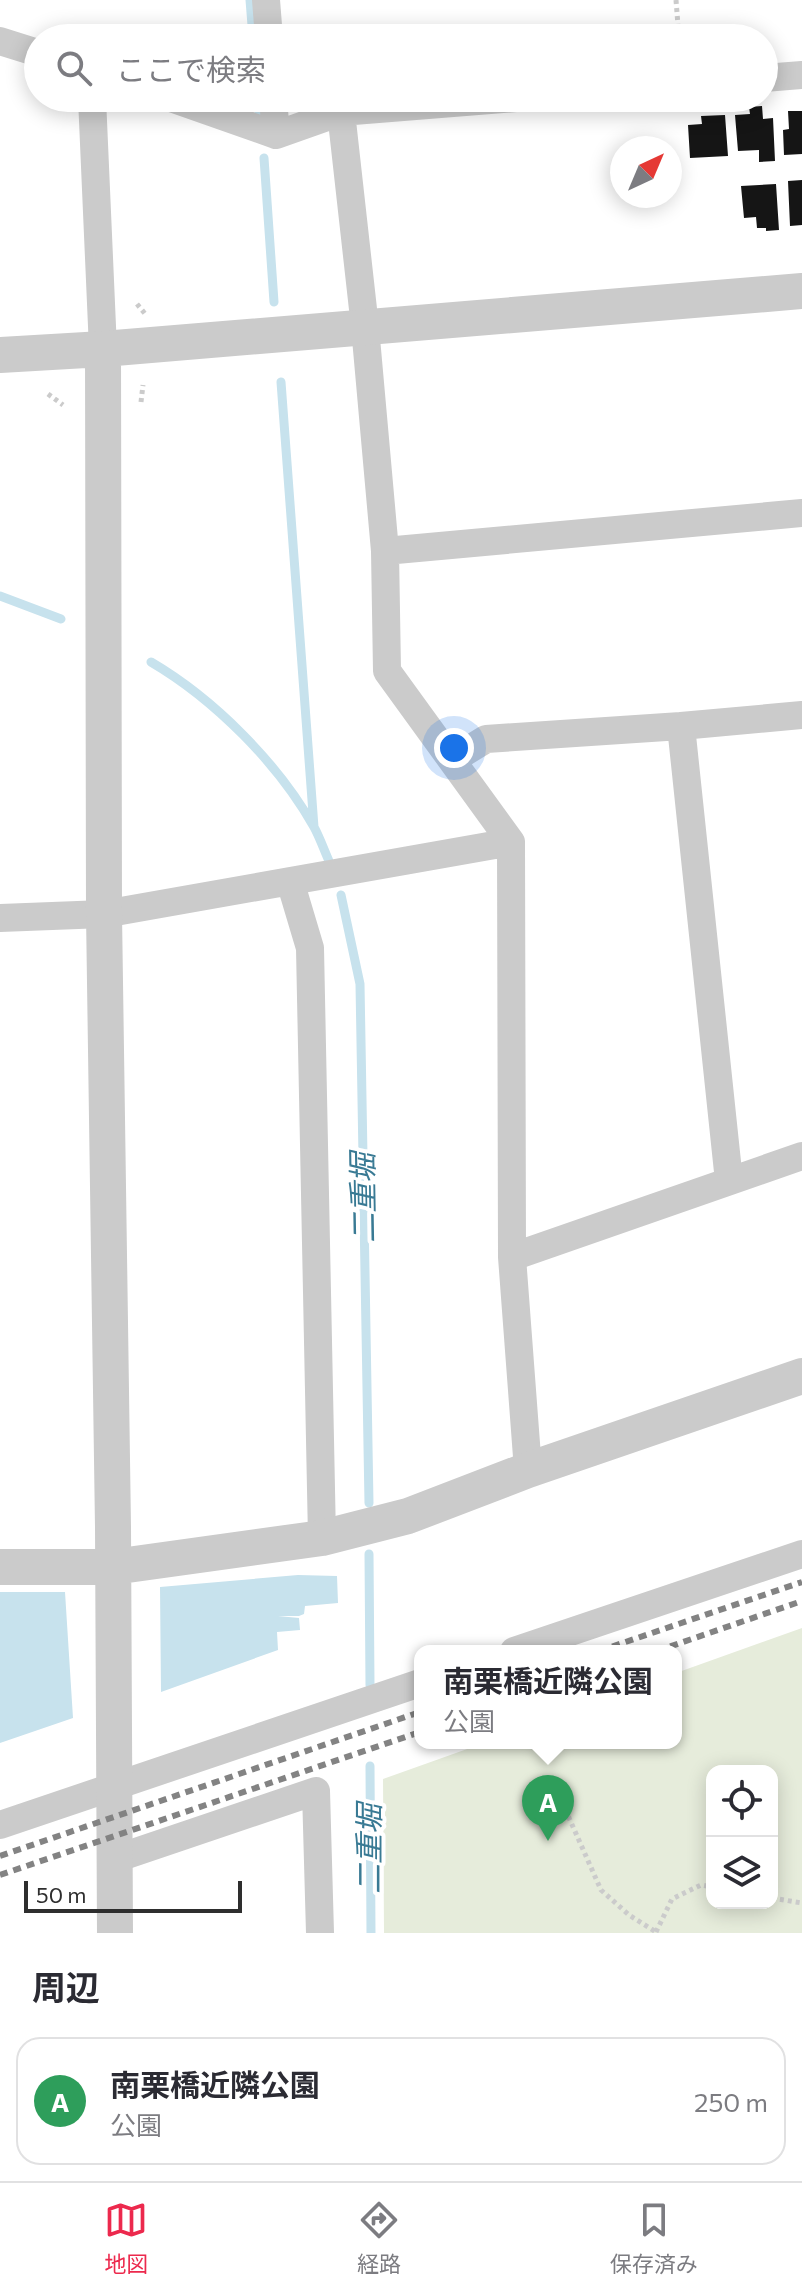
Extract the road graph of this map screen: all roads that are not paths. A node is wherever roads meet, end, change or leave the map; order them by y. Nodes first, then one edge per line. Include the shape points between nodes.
1 (266, 0) edge
2 (268, 24) edge
3 (0, 41) edge
4 (24, 49) edge
5 (802, 75) edge
6 (778, 77) edge
7 (93, 112) edge
8 (211, 112) edge
9 (274, 112) edge
10 (341, 112) joint
11 (276, 135) junction
12 (802, 291) edge
13 (365, 327) junction
14 (103, 349) junction
15 (0, 355) edge
16 (802, 513) edge
17 (385, 551) junction
18 (802, 715) edge
19 (681, 726) junction
20 (452, 760) junction
21 (511, 842) junction
22 (290, 881) junction
23 (104, 914) junction
24 (0, 918) edge
25 (802, 1156) edge
26 (729, 1181) junction
27 (512, 1257) junction
28 (802, 1376) edge
29 (528, 1470) junction
30 (322, 1538) junction
31 (802, 1554) edge
32 (0, 1567) edge
33 (113, 1567) junction
34 (532, 1645) edge
35 (414, 1685) edge
36 (114, 1785) junction
37 (0, 1825) edge
38 (115, 1859) junction
39 (115, 1933) edge
40 (320, 1933) edge

1 - 2 street
3 - 4 street
5 - 6 street
7 - 14 street
8 - 11 street
9 - 11 street
10 - 11 street
10 - 13 street
12 - 13 street
13 - 14 street
13 - 17 street
14 - 15 street
14 - 23 street
16 - 17 street
17 - 20 street via 387,671
18 - 19 street
19 - 20 street via 486,739
19 - 26 street
20 - 21 street
21 - 22 street
21 - 27 street
22 - 23 street
22 - 30 street via 310,948
23 - 24 street
23 - 33 street
25 - 26 street
26 - 27 street
27 - 29 street
28 - 29 street
29 - 30 street via 408,1516
30 - 33 street
31 - 34 street
32 - 33 street
33 - 36 street
35 - 36 street
36 - 37 street
36 - 38 street
38 - 39 street
38 - 40 street via 316,1791

